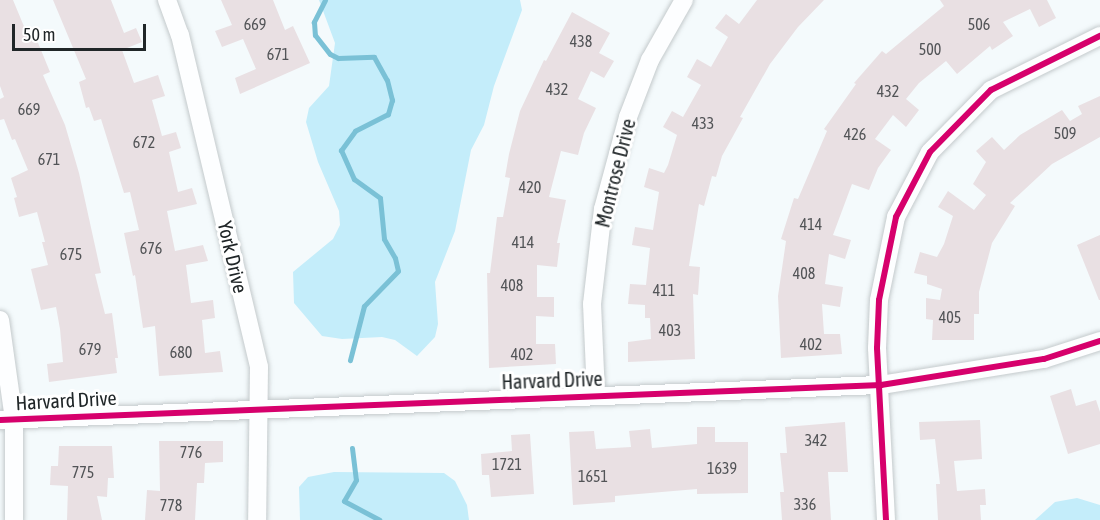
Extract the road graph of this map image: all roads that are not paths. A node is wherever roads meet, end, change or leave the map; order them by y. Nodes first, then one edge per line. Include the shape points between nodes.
1 (167, 0) edge
2 (684, 0) edge
3 (1100, 36) edge
4 (0, 320) edge
5 (1100, 341) edge
6 (881, 385) junction
7 (596, 395) junction
8 (258, 409) junction
9 (7, 419) edge
10 (14, 520) edge
11 (257, 520) edge
12 (886, 520) edge

1 - 8 street, York Drive via 180,35 259,367
2 - 7 street, Montrose Drive via 639,88 603,209 592,304
3 - 6 street via 991,90 930,152 896,217 879,300 877,348
4 - 9 street
5 - 6 street, Harvard Drive via 1044,359
6 - 7 street, Harvard Drive
6 - 12 street
7 - 8 street, Harvard Drive
8 - 9 street, Harvard Drive
8 - 11 street, York Drive
9 - 10 street

